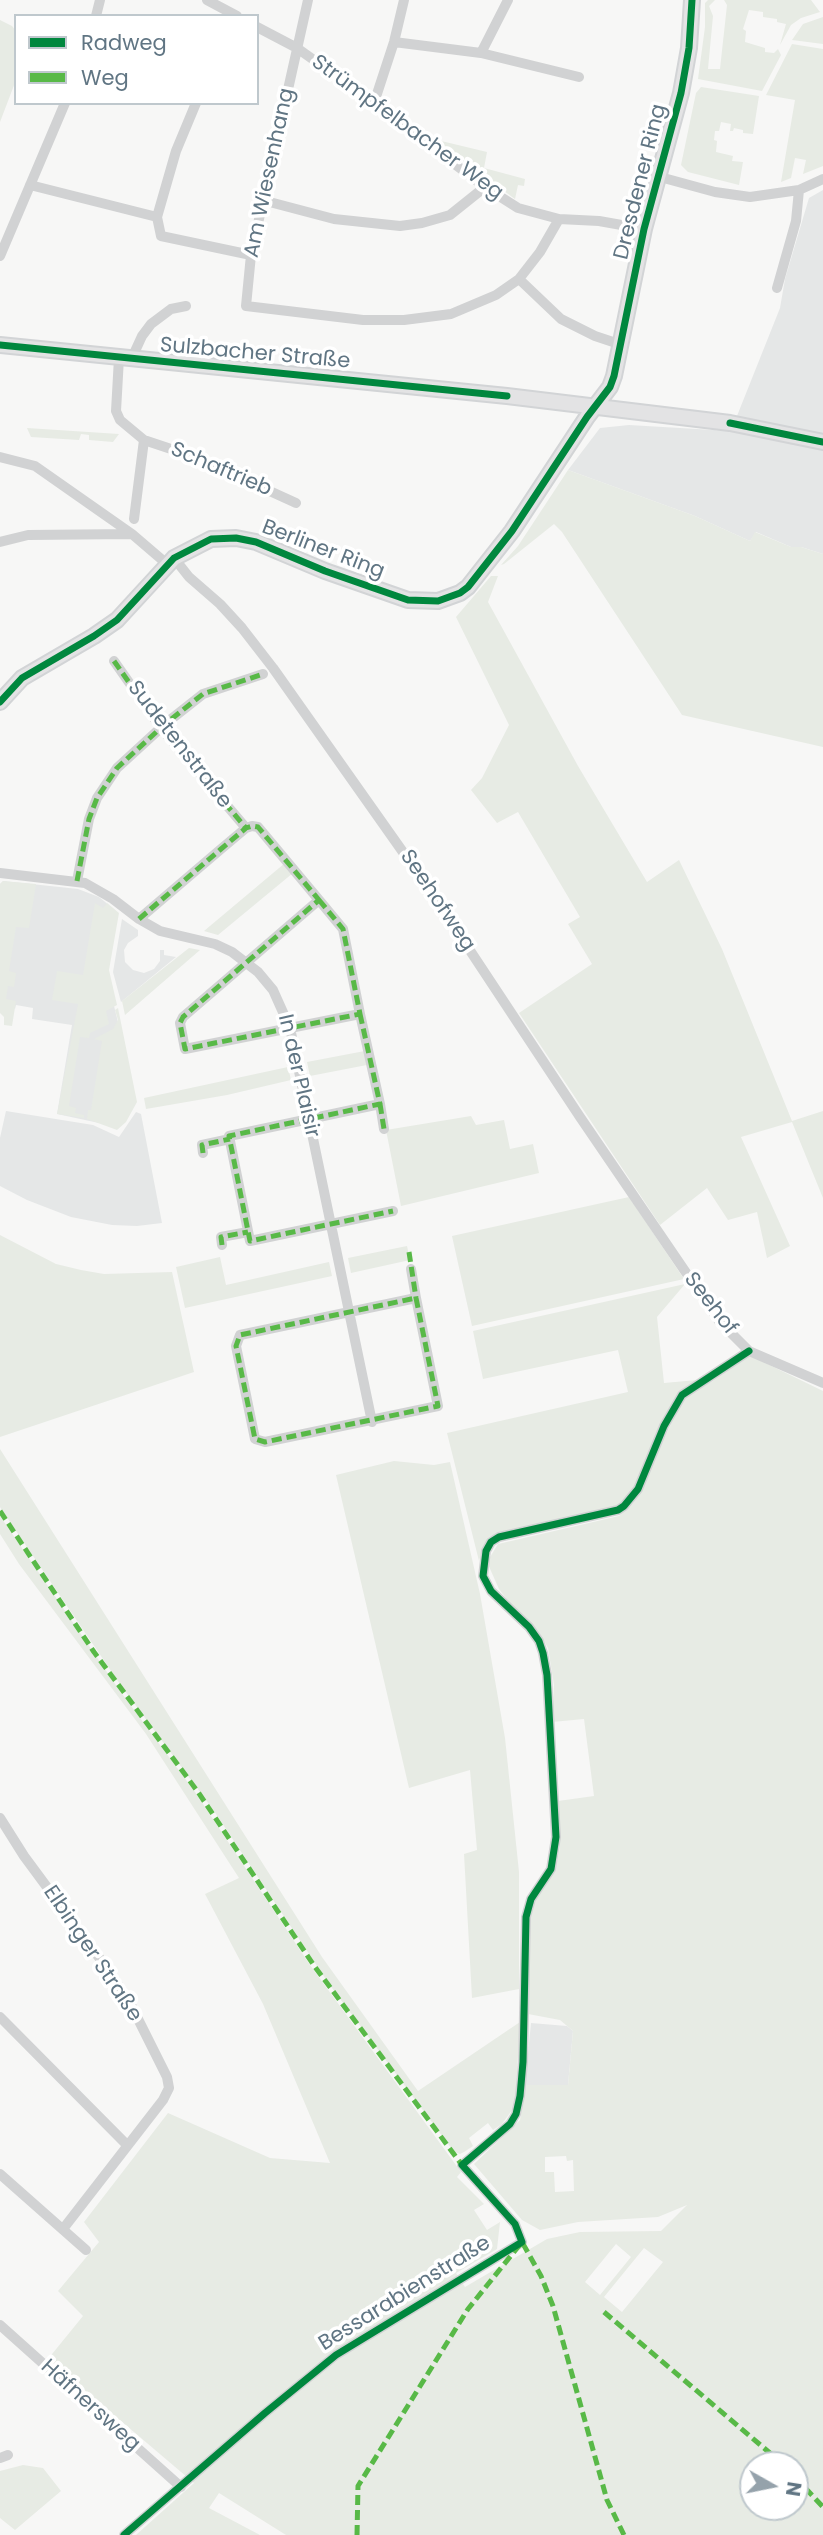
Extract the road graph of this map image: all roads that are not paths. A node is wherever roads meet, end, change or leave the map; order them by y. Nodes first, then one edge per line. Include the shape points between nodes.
1 (207, 0) edge
2 (308, 0) edge
3 (404, 0) edge
4 (508, 0) edge
5 (692, 0) edge
6 (233, 14) edge
7 (259, 28) edge
8 (394, 42) junction
9 (297, 48) junction
10 (481, 53) junction
11 (579, 77) dead end
12 (374, 103) junction
13 (64, 105) edge
14 (195, 105) edge
15 (660, 177) junction
16 (823, 179) edge
17 (30, 185) junction
18 (485, 187) junction
19 (799, 190) junction
20 (262, 200) junction
21 (158, 217) junction
22 (559, 219) junction
23 (644, 229) junction
24 (251, 255) junction
25 (0, 256) edge
26 (519, 279) junction
27 (777, 288) dead end
28 (186, 306) dead end
29 (0, 345) edge
30 (622, 345) junction
31 (125, 359) junction
32 (594, 408) junction
33 (144, 440) junction
34 (823, 442) edge
35 (0, 457) edge
36 (296, 503) dead end
37 (134, 519) dead end
38 (132, 534) junction
39 (0, 542) edge
40 (171, 561) junction
41 (114, 661) dead end
42 (262, 674) dead end
43 (0, 702) edge
44 (161, 728) junction
45 (246, 828) junction
46 (0, 873) edge
47 (77, 881) junction
48 (319, 900) junction
49 (139, 919) junction
50 (247, 964) junction
51 (360, 1014) junction
52 (290, 1028) junction
53 (380, 1104) junction
54 (309, 1119) junction
55 (384, 1129) dead end
56 (230, 1139) junction
57 (203, 1153) dead end
58 (393, 1211) dead end
59 (330, 1224) junction
60 (248, 1231) junction
61 (222, 1245) dead end
62 (678, 1262) joint
63 (411, 1269) dead end
64 (416, 1298) junction
65 (348, 1312) junction
66 (749, 1351) junction
67 (821, 1380) edge
68 (371, 1421) junction
69 (0, 1818) edge
70 (0, 2018) edge
71 (127, 2145) junction
72 (0, 2174) edge
73 (63, 2229) junction
74 (86, 2250) dead end
75 (0, 2325) edge
76 (181, 2487) junction
77 (124, 2535) edge

1 - 6 street
2 - 9 street, Am Wiesenhang
3 - 8 street
4 - 10 street
5 - 15 street, Dresdener Ring via 681,93
7 - 9 street, Strümpfelbacher Weg
8 - 10 street
8 - 12 street
9 - 12 street, Strümpfelbacher Weg
9 - 20 street, Am Wiesenhang
10 - 11 street
12 - 18 street, Strümpfelbacher Weg
13 - 17 street
14 - 21 street via 176,151
15 - 19 street via 737,196
15 - 23 street, Dresdener Ring
16 - 19 street
17 - 21 street
17 - 25 street
18 - 20 street via 450,215 400,226 334,219
18 - 22 street, Strümpfelbacher Weg via 518,208
19 - 27 street via 796,220
20 - 24 street, Am Wiesenhang
21 - 24 street via 161,236
22 - 23 street, Strümpfelbacher Weg
22 - 26 street
23 - 30 street, Dresdener Ring
24 - 26 street, Am Wiesenhang via 246,306 349,319 404,320 451,314 496,295
26 - 30 street via 561,319
28 - 31 street via 171,309 151,324
29 - 31 street, Sulzbacher Straße
30 - 32 street, Dresdener Ring via 610,387
31 - 32 street, Sulzbacher Straße via 420,386
31 - 33 street, Schaftrieb via 116,411
32 - 34 street, Sulzbacher Straße via 750,426
32 - 40 street, Berliner Ring via 490,560 468,587 448,598 408,600 236,538 211,539
33 - 36 street, Schaftrieb via 195,457
33 - 37 street, Schaftrieb
35 - 38 street, Seehofweg via 36,466
38 - 39 street via 29,535
38 - 40 street, Seehofweg
40 - 43 street, Berliner Ring via 117,620 22,678
40 - 62 street, Seehofweg via 220,604 273,667 434,896
41 - 44 street, Sudetenstraße
42 - 44 street via 202,694
44 - 45 street, Sudetenstraße
44 - 47 street via 117,768 97,798
45 - 48 street, Sudetenstraße via 258,827
45 - 49 street
46 - 47 street, In der Plaisir
47 - 49 street, In der Plaisir via 95,887
48 - 50 street
48 - 51 street via 344,929
49 - 50 street, In der Plaisir via 159,931 223,948
50 - 52 street, In der Plaisir via 273,990
50 - 52 street via 183,1017 180,1023 186,1049
51 - 52 street
51 - 53 street
52 - 54 street, In der Plaisir
53 - 54 street
53 - 55 street
54 - 56 street
54 - 59 street, In der Plaisir
56 - 57 street via 202,1145
56 - 60 street
58 - 59 street
59 - 60 street via 250,1241
59 - 65 street, In der Plaisir
60 - 61 street via 221,1237
62 - 66 street, Seehof via 719,1321
63 - 64 street
64 - 65 street
64 - 68 street via 438,1406
65 - 68 street, In der Plaisir
65 - 68 street via 237,1338 254,1435 265,1442
66 - 67 street, Seehof
66 - 76 street, Bessarabienstraße via 682,1395 638,1489 624,1506 499,1537 486,1551 484,1576 491,1591 529,1627 543,1653 556,1837 551,1869 531,1899 526,1917 523,2062 516,2114 462,2165 515,2224 522,2242 336,2355
69 - 71 street, Elbinger Straße via 109,1971 167,2077 169,2088 163,2100
70 - 71 street
71 - 73 street, Elbinger Straße
72 - 73 street
73 - 74 street
75 - 76 street, Häfnersweg
76 - 77 street, Bessarabienstraße

